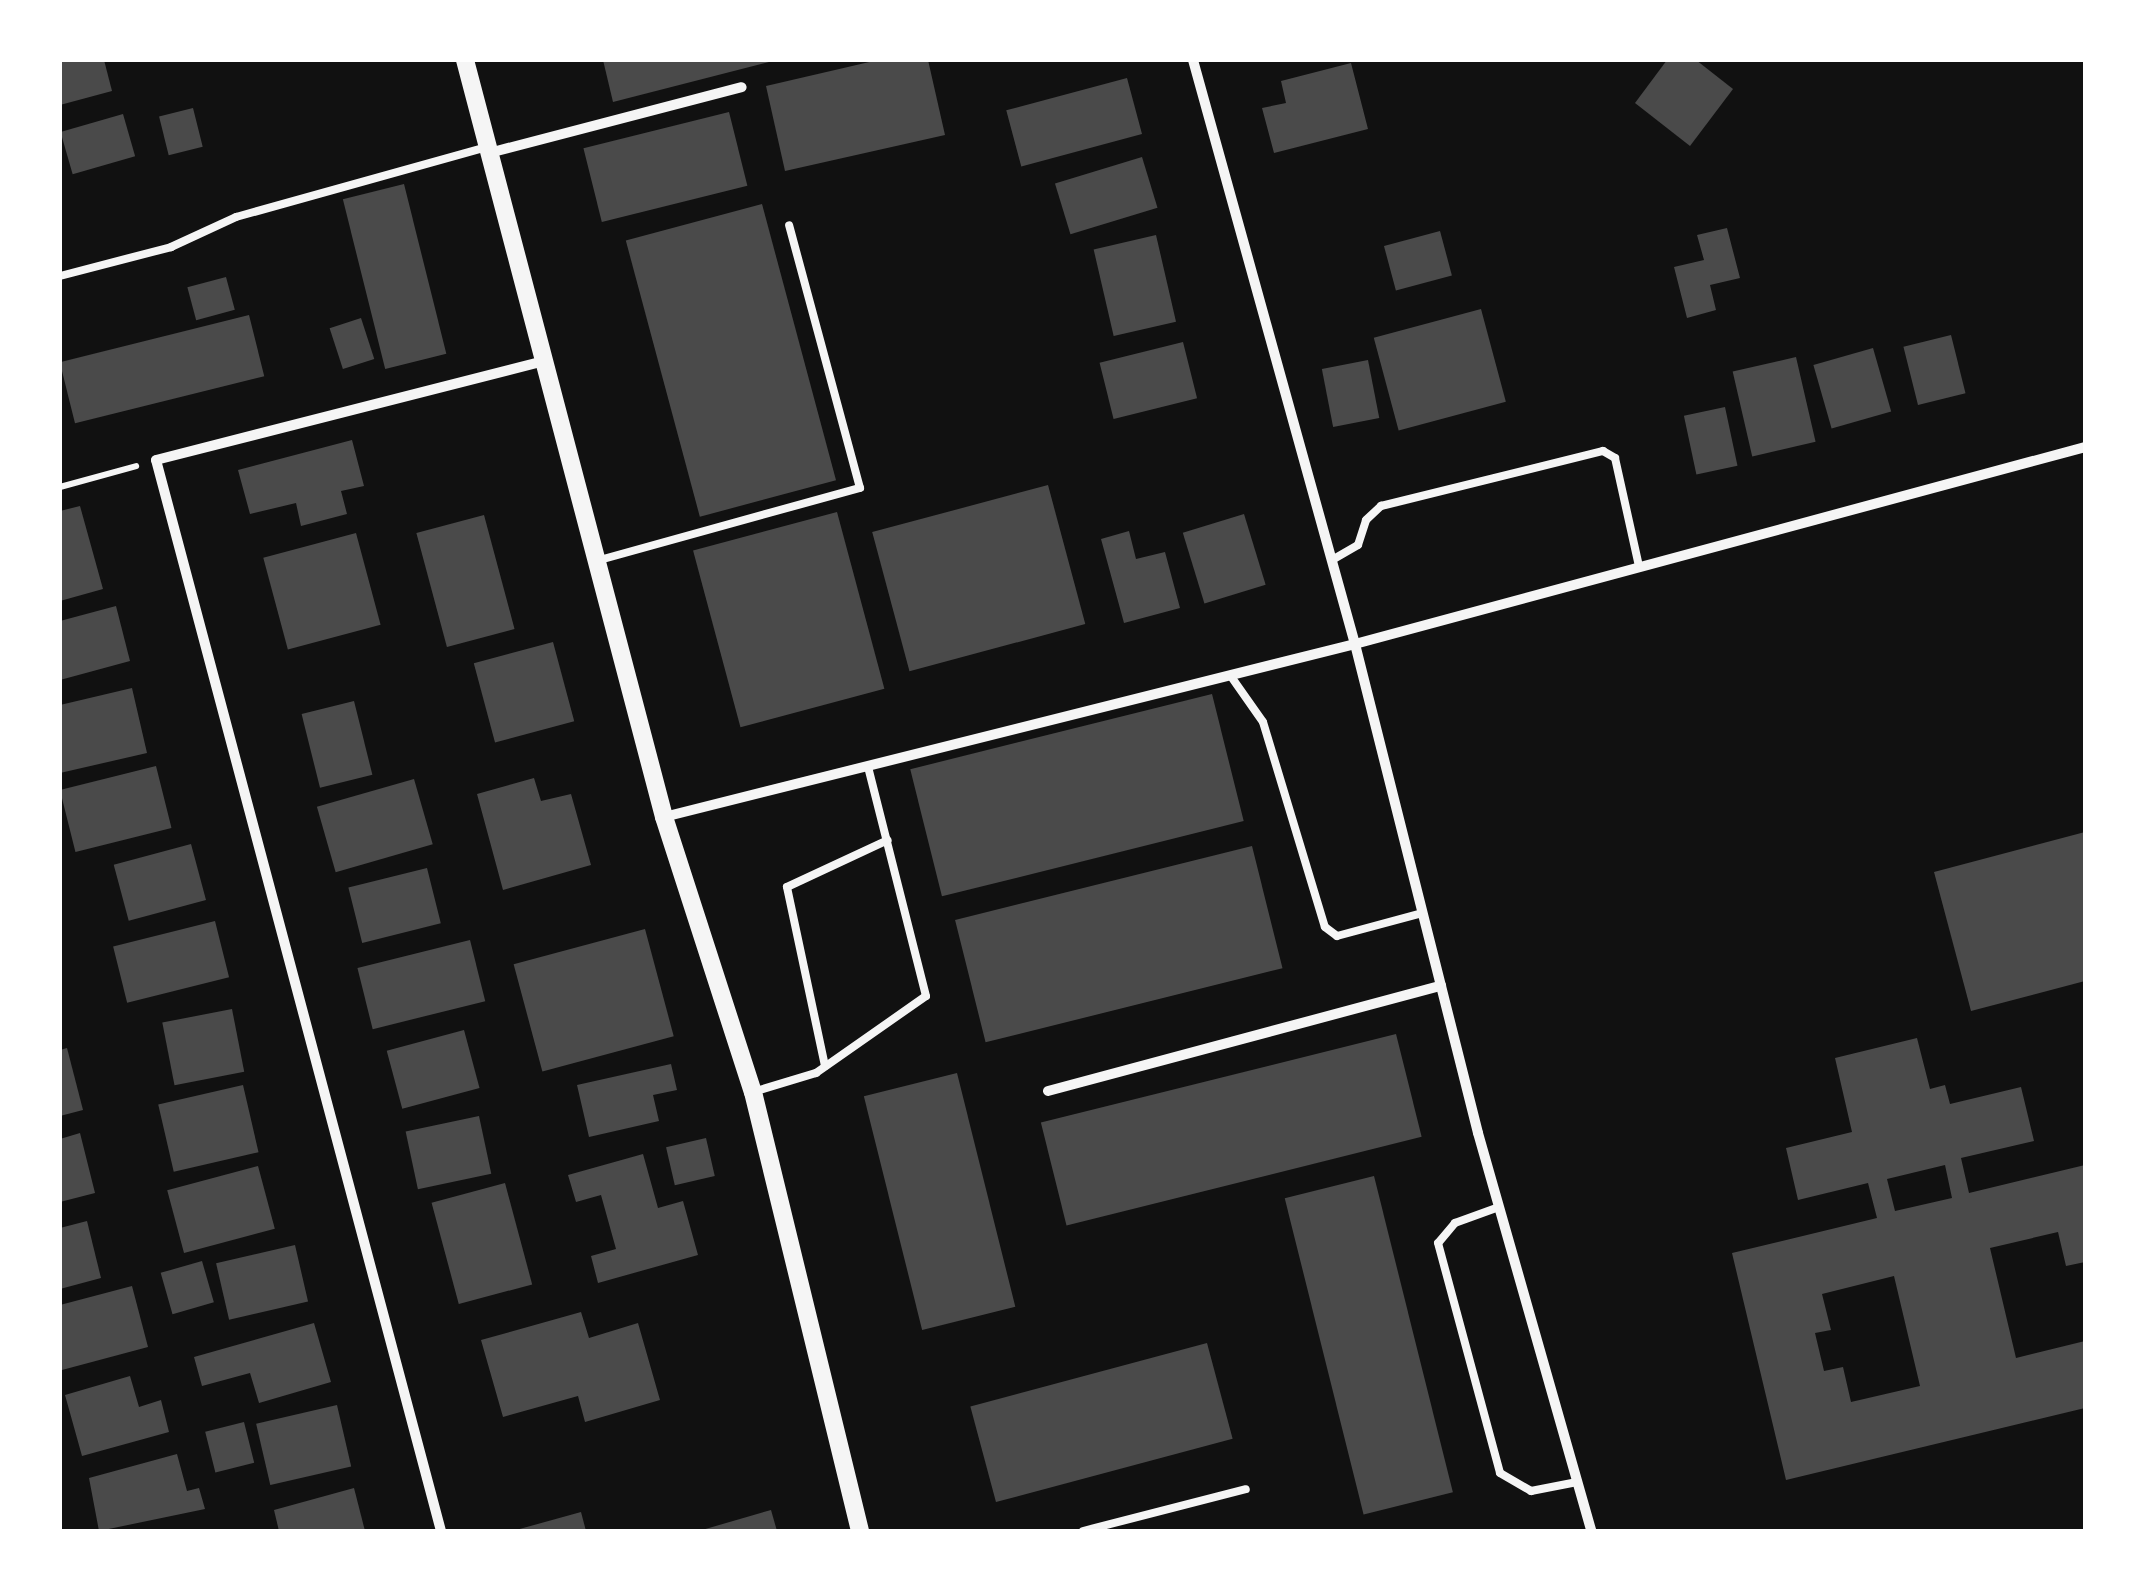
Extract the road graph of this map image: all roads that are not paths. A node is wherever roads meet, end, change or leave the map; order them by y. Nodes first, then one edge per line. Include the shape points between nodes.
1 (465, 60) edge
2 (1194, 60) edge
3 (742, 87) dead end
4 (487, 150) junction
5 (789, 225) dead end
6 (60, 276) edge
7 (543, 362) junction
8 (2085, 447) edge
9 (1332, 560) junction
10 (596, 561) junction
11 (1639, 566) junction
12 (1355, 644) junction
13 (1230, 675) junction
14 (868, 766) junction
15 (664, 818) junction
16 (888, 840) junction
17 (1422, 912) junction
18 (1441, 986) junction
19 (825, 1066) junction
20 (1048, 1091) dead end
21 (752, 1092) junction
22 (1499, 1207) junction
23 (1577, 1482) junction
24 (1246, 1489) dead end
25 (441, 1531) edge
26 (860, 1531) edge
27 (1083, 1531) edge
28 (1591, 1531) edge

1 - 4 street
2 - 9 street
3 - 4 street
4 - 6 lane via 236,217 171,248
4 - 7 street
5 - 10 lane via 860,488
7 - 10 street
7 - 25 street via 156,460
8 - 11 street
9 - 11 lane via 1358,545 1366,520 1381,506 1603,451 1614,458
9 - 12 street
10 - 15 street
11 - 12 street
12 - 13 street
12 - 17 street
13 - 14 street
13 - 17 lane via 1262,722 1324,927 1336,936
14 - 15 street
14 - 16 lane
15 - 21 street
16 - 19 lane via 926,996
16 - 19 lane via 787,887
17 - 18 street
18 - 20 street
18 - 22 street
19 - 21 lane
21 - 26 street
22 - 23 street
22 - 23 lane via 1455,1222 1438,1243 1500,1473 1531,1491
23 - 28 street
24 - 27 lane

